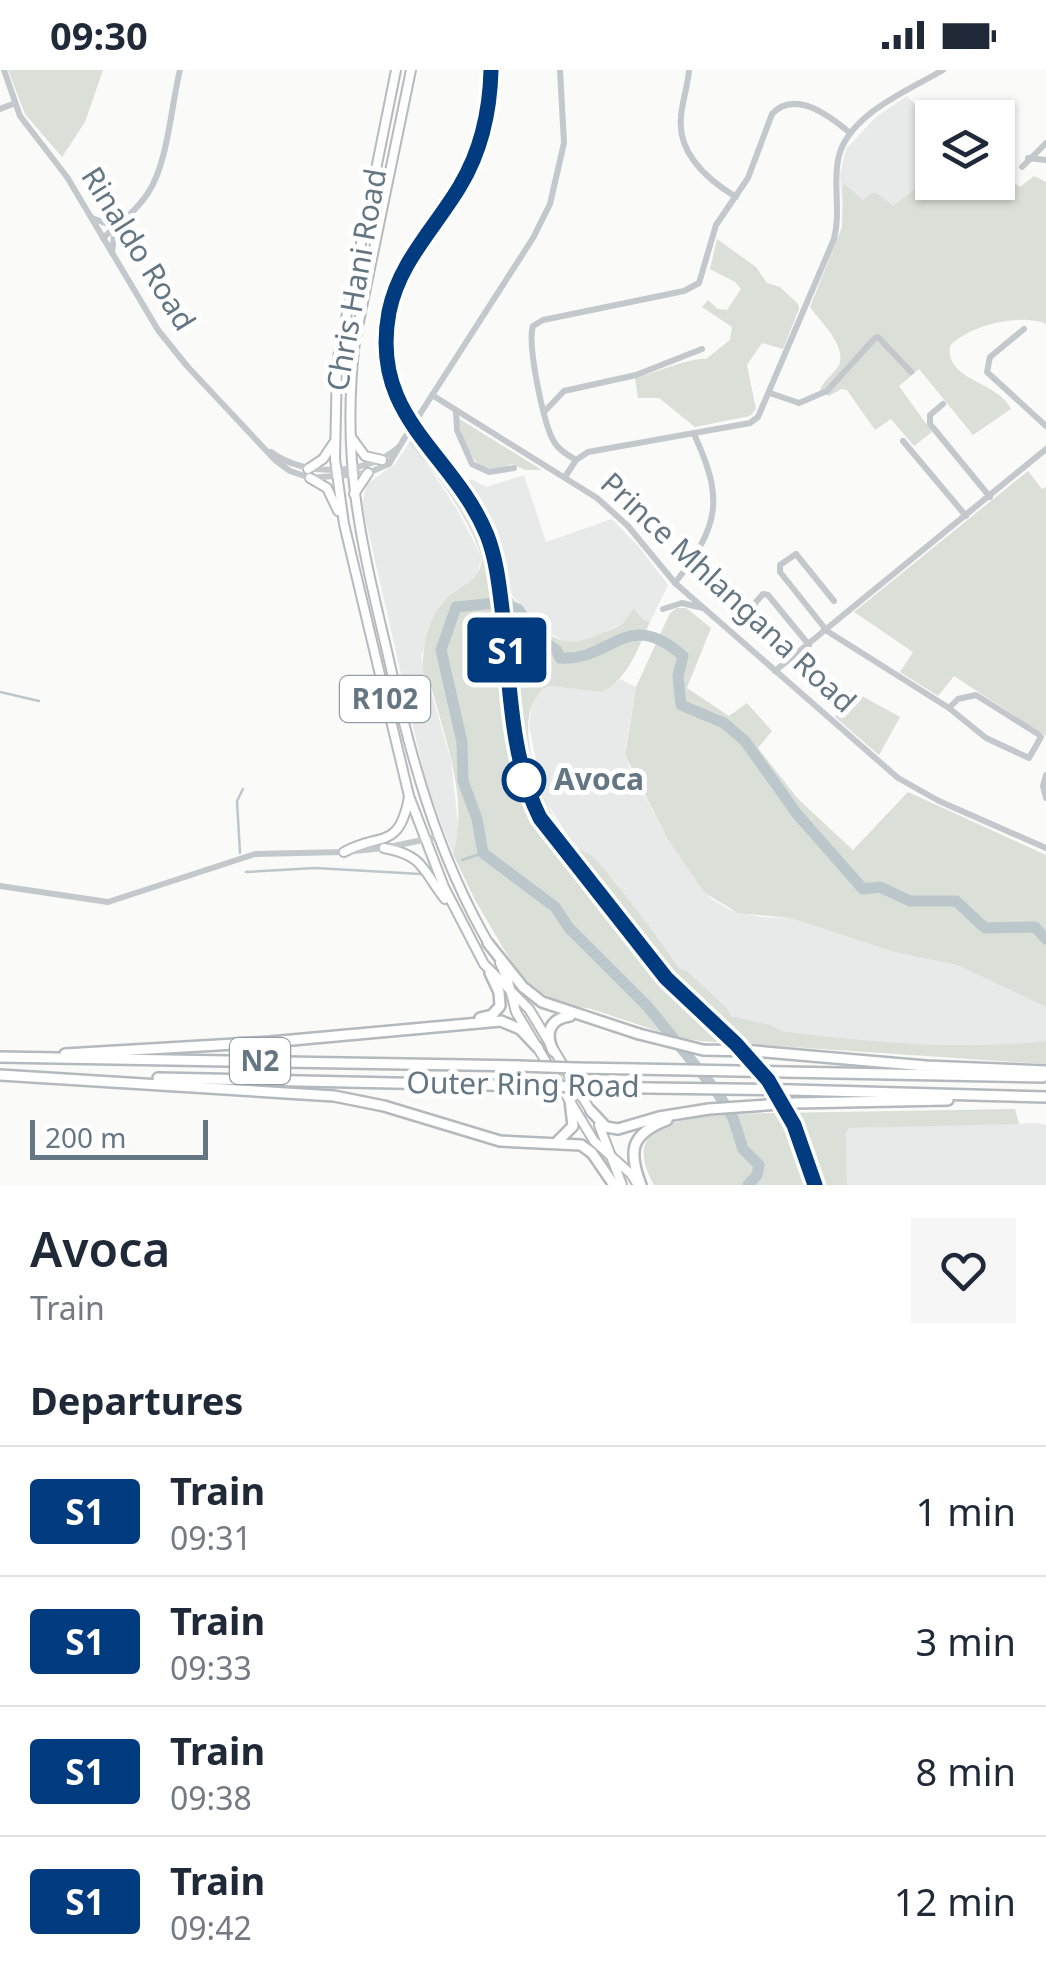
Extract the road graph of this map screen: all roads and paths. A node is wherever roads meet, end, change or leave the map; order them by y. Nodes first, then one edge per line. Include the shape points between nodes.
1 (4, 70) edge
2 (180, 70) edge
3 (396, 70) edge
4 (411, 70) edge
5 (560, 70) edge
6 (689, 70) edge
7 (943, 70) edge
8 (14, 104) junction
9 (0, 109) edge
10 (850, 132) junction
11 (1046, 143) edge
12 (1028, 158) junction
13 (1046, 160) edge
14 (1022, 168) dead end
15 (736, 197) junction
16 (126, 217) junction
17 (91, 218) junction
18 (103, 238) junction
19 (112, 254) junction
20 (1024, 329) dead end
21 (702, 349) dead end
22 (912, 372) dead end
23 (770, 394) junction
24 (432, 395) junction
25 (942, 404) dead end
26 (456, 410) junction
27 (545, 412) junction
28 (1046, 426) edge
29 (349, 428) junction
30 (694, 434) junction
31 (334, 440) junction
32 (903, 441) dead end
33 (402, 442) junction
34 (1046, 449) edge
35 (382, 460) junction
36 (576, 460) junction
37 (514, 468) dead end
38 (350, 470) junction
39 (336, 472) junction
40 (310, 473) junction
41 (368, 474) junction
42 (565, 477) junction
43 (353, 496) junction
44 (990, 497) junction
45 (966, 516) junction
46 (344, 524) junction
47 (676, 582) junction
48 (834, 601) dead end
49 (663, 609) dead end
50 (704, 609) junction
51 (827, 631) junction
52 (809, 645) junction
53 (782, 648) dead end
54 (776, 671) junction
55 (949, 708) junction
56 (1046, 775) edge
57 (409, 796) junction
58 (1046, 798) edge
59 (437, 837) junction
60 (424, 840) junction
61 (384, 848) junction
62 (1046, 848) edge
63 (344, 852) junction
64 (0, 886) edge
65 (454, 910) junction
66 (488, 943) junction
67 (490, 973) junction
68 (511, 993) junction
69 (578, 1016) junction
70 (414, 1030) junction
71 (538, 1048) junction
72 (553, 1051) junction
73 (0, 1057) edge
74 (38, 1058) junction
75 (0, 1074) edge
76 (1046, 1074) edge
77 (1046, 1098) edge
78 (570, 1100) junction
79 (706, 1110) junction
80 (591, 1111) junction
81 (546, 1144) junction
82 (614, 1160) junction
83 (614, 1185) edge
84 (622, 1185) edge
85 (640, 1185) edge

1 - 8 street, Rinaldo Road
2 - 16 street via 158,172
3 - 31 main road, Chris Hani Road / R102 via 342,332
4 - 29 main road, Chris Hani Road / R102 via 355,341
5 - 24 street via 564,143 556,190 533,238
6 - 15 street via 683,139 701,172
7 - 10 street
8 - 9 street
8 - 17 street, Rinaldo Road
10 - 15 street via 820,110 779,107
10 - 23 street via 837,163 834,238
11 - 12 street
12 - 13 street
12 - 14 street
15 - 27 street via 716,225 702,278 693,288 533,326
16 - 17 street via 105,224
16 - 18 street
16 - 19 street
17 - 18 street, Rinaldo Road
18 - 19 street, Rinaldo Road
19 - 40 street, Rinaldo Road via 167,342 255,439
20 - 28 street via 990,357 987,372
21 - 27 street via 636,375 564,391
22 - 23 street via 878,337 827,390 799,403
23 - 30 street via 750,422
24 - 26 street, Prince Mhlangana Road
24 - 33 street, bridge
25 - 44 street via 930,424
26 - 37 street via 472,464 489,472
26 - 42 street, Prince Mhlangana Road
27 - 36 street via 553,440
29 - 35 main road via 359,451
29 - 38 main road, Chris Hani Road / R102
30 - 36 street via 588,452
30 - 47 street via 711,475 715,509
31 - 39 main road, Chris Hani Road / R102
31 - 40 main road
32 - 45 street
33 - 35 street
33 - 41 street via 388,464
34 - 44 street
35 - 38 street
36 - 42 street
38 - 39 street, Rinaldo Road
38 - 41 street
38 - 43 main road, Chris Hani Road / R102
39 - 40 street, Rinaldo Road
39 - 46 main road, Chris Hani Road / R102
40 - 46 main road via 331,494
41 - 43 main road
42 - 47 street, Prince Mhlangana Road via 620,519
43 - 59 main road, Chris Hani Road / R102 via 408,744
44 - 45 street
45 - 51 street
46 - 57 main road, Chris Hani Road / R102
47 - 50 street, Prince Mhlangana Road
48 - 51 street via 798,555 782,563 780,572
49 - 50 street via 682,603
50 - 54 street, Prince Mhlangana Road
51 - 52 street
51 - 55 street
52 - 53 street via 764,594 754,613
52 - 54 street
54 - 62 street, Prince Mhlangana Road via 898,778
55 - 55 street via 986,738 1028,758 1040,744 1038,734 976,694
56 - 58 street
57 - 60 main road, Chris Hani Road / R102
57 - 63 main road via 392,836
59 - 60 street
59 - 66 main road, R102
60 - 61 street
60 - 65 main road, R102
61 - 63 street
61 - 65 main road via 419,861
63 - 64 street via 255,854 108,902
65 - 67 main road, R102
66 - 68 main road, R102
66 - 69 highway via 534,996
67 - 68 main road, R102
67 - 70 highway via 500,999 496,1012
68 - 71 main road, R102
68 - 72 main road, R102 via 529,1009
69 - 72 highway via 552,1024
69 - 76 highway, bridge via 704,1050
70 - 71 highway via 501,1021
70 - 74 highway
71 - 78 main road, R102
72 - 80 main road, R102
73 - 74 highway, Outer Ring Road / N2
74 - 76 highway, Outer Ring Road / N2, bridge
75 - 77 highway, Outer Ring Road / N2, bridge
75 - 81 highway via 334,1096 484,1138
77 - 79 highway, bridge
78 - 81 highway via 571,1130
78 - 82 main road, R102 via 594,1142
79 - 80 highway via 618,1130
79 - 85 highway via 641,1134 632,1159
80 - 82 main road, R102
81 - 83 highway via 582,1144
82 - 84 main road, R102
82 - 85 main road, R102

